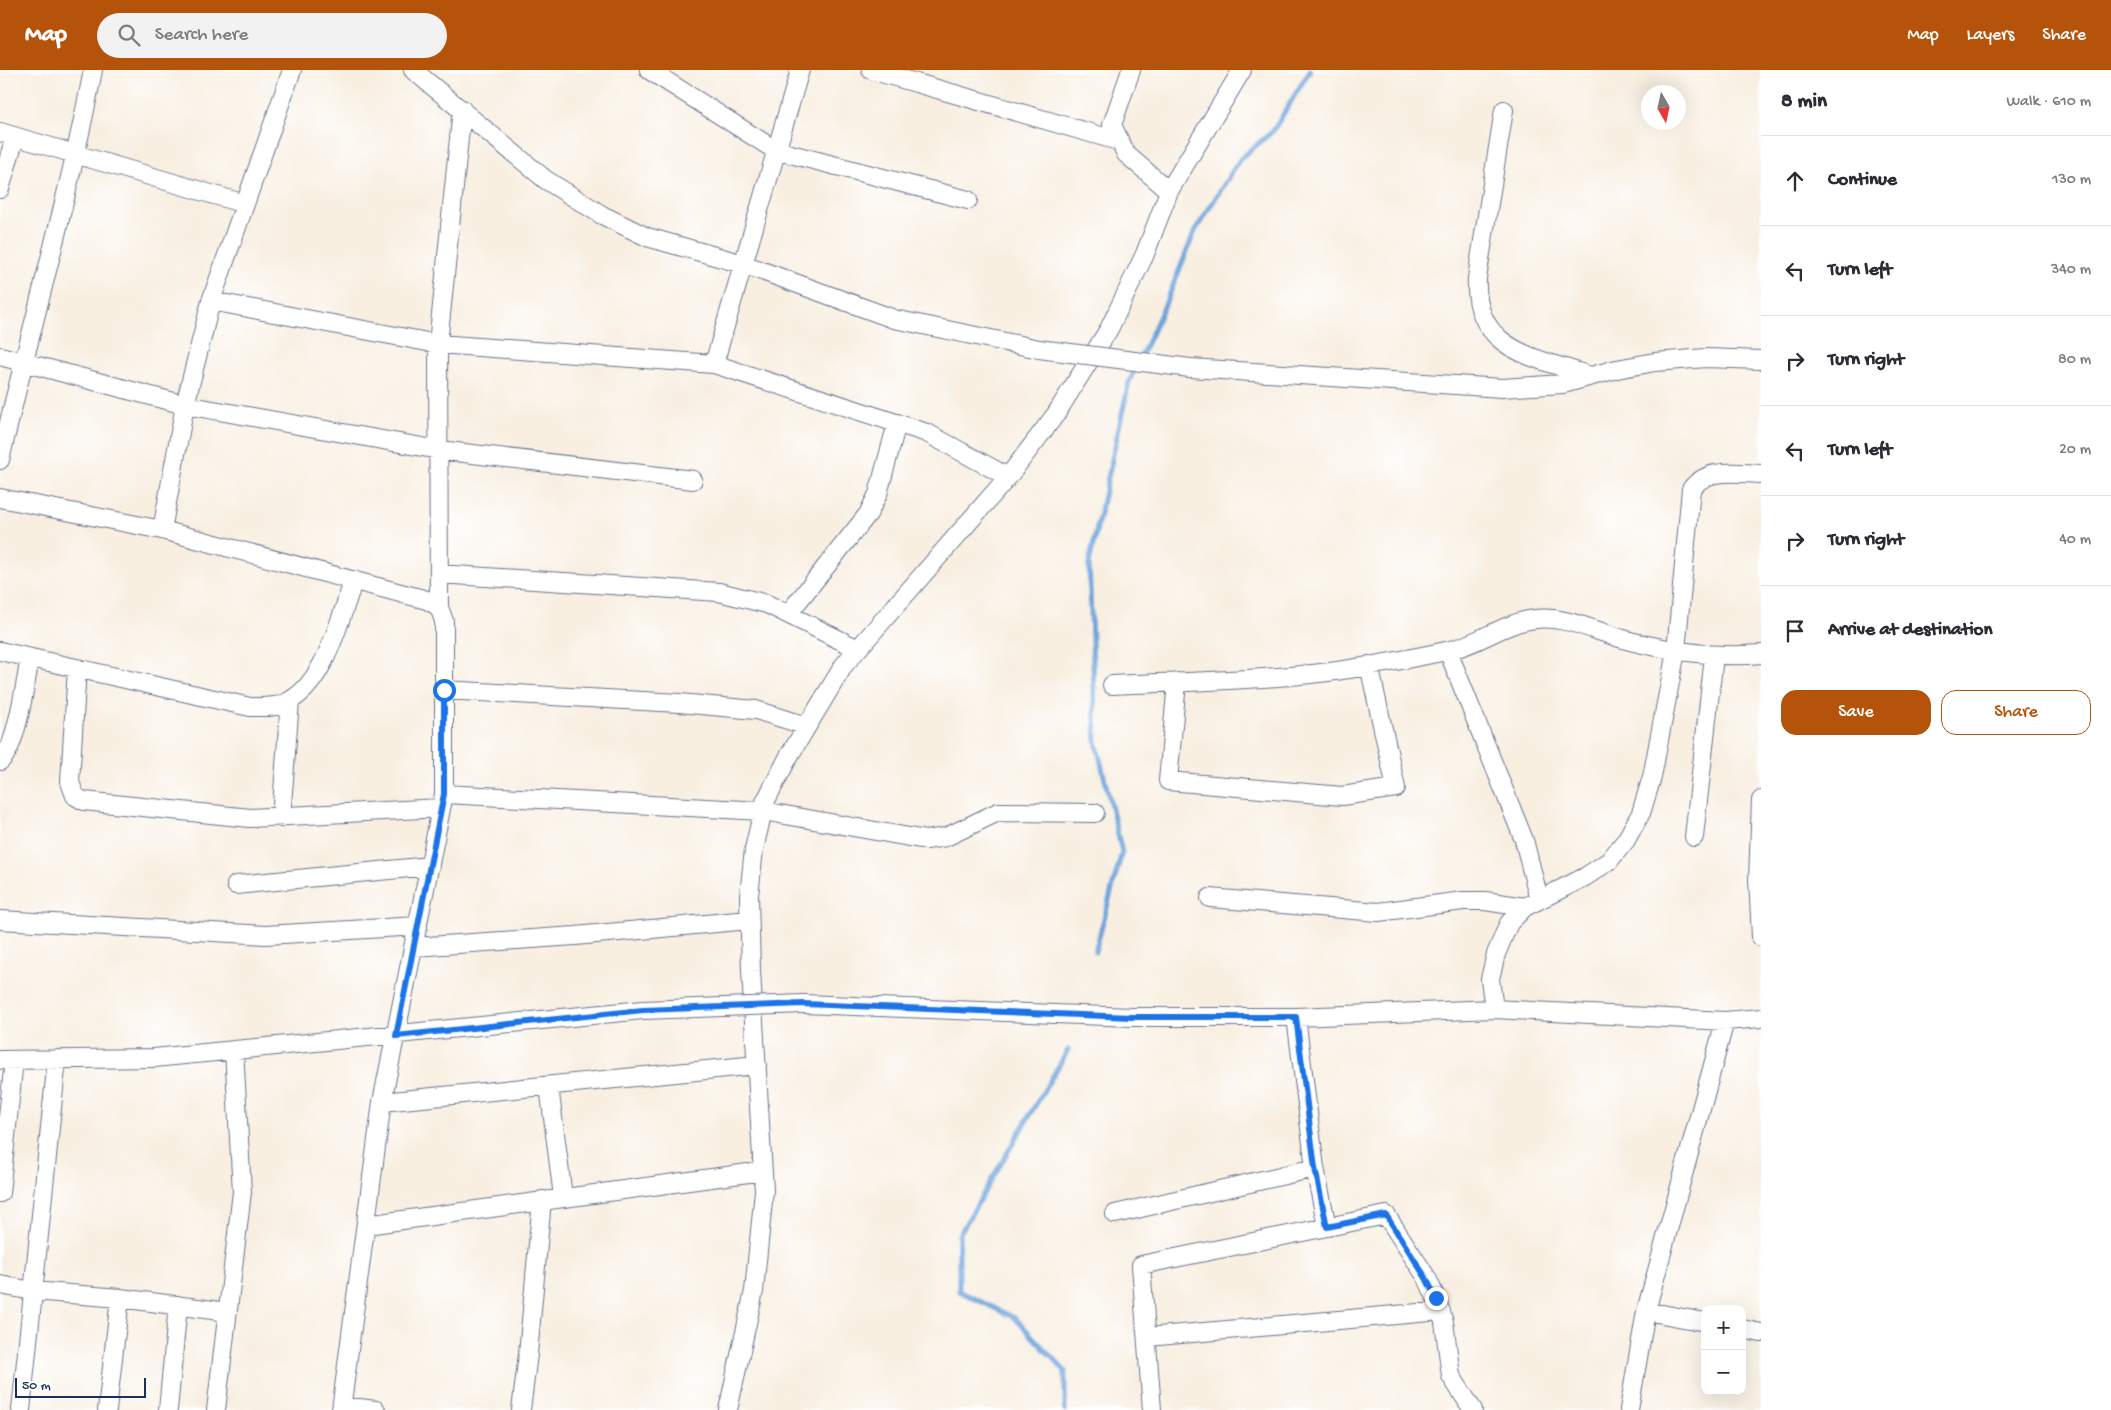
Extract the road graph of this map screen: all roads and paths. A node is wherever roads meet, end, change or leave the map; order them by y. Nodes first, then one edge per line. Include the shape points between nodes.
1 (93, 70) edge
2 (292, 70) edge
3 (413, 70) edge
4 (649, 70) edge
5 (800, 70) edge
6 (871, 70) edge
7 (1131, 70) edge
8 (1242, 70) edge
9 (462, 110) junction
10 (1504, 110) dead end
11 (8, 135) edge
12 (1118, 141) junction
13 (776, 150) junction
14 (77, 155) junction
15 (0, 189) edge
16 (1169, 191) junction
17 (968, 200) dead end
18 (245, 204) junction
19 (743, 264) junction
20 (211, 301) junction
21 (438, 344) junction
22 (0, 356) edge
23 (1761, 360) edge
24 (22, 363) junction
25 (714, 364) junction
26 (1590, 376) junction
27 (185, 405) junction
28 (897, 423) junction
29 (439, 450) junction
30 (0, 460) edge
31 (1761, 474) edge
32 (1008, 477) junction
33 (693, 480) dead end
34 (0, 498) edge
35 (162, 530) junction
36 (439, 574) junction
37 (354, 580) junction
38 (440, 607) junction
39 (788, 614) junction
40 (858, 649) junction
41 (0, 651) edge
42 (1448, 651) junction
43 (1676, 651) junction
44 (1761, 654) edge
45 (1714, 656) junction
46 (30, 658) junction
47 (1368, 665) junction
48 (77, 668) junction
49 (1178, 682) junction
50 (1112, 685) dead end
51 (444, 690) junction
52 (290, 701) junction
53 (807, 726) junction
54 (0, 761) edge
55 (1761, 800) edge
56 (443, 801) junction
57 (763, 811) junction
58 (1095, 813) dead end
59 (281, 818) junction
60 (1694, 837) dead end
61 (430, 866) junction
62 (236, 886) dead end
63 (1210, 898) dead end
64 (1532, 903) junction
65 (0, 920) edge
66 (749, 920) junction
67 (418, 926) junction
68 (1761, 937) edge
69 (414, 946) junction
70 (1494, 1009) junction
71 (1296, 1017) junction
72 (1761, 1018) edge
73 (1725, 1021) junction
74 (396, 1036) junction
75 (234, 1050) junction
76 (56, 1059) junction
77 (7, 1060) edge
78 (756, 1065) junction
79 (549, 1086) junction
80 (382, 1102) junction
81 (1315, 1168) junction
82 (763, 1171) junction
83 (0, 1193) edge
84 (563, 1197) junction
85 (542, 1200) junction
86 (1115, 1214) dead end
87 (366, 1224) junction
88 (1327, 1227) junction
89 (0, 1285) edge
90 (33, 1291) junction
91 (120, 1298) junction
92 (178, 1305) junction
93 (1441, 1311) junction
94 (1646, 1311) junction
95 (228, 1312) junction
96 (1701, 1321) edge
97 (1746, 1330) edge
98 (1761, 1333) edge
99 (1146, 1337) junction
100 (342, 1408) edge
101 (21, 1410) edge
102 (107, 1410) edge
103 (168, 1410) edge
104 (216, 1410) edge
105 (376, 1410) edge
106 (521, 1410) edge
107 (728, 1410) edge
108 (1152, 1410) edge
109 (1473, 1410) edge
110 (1628, 1410) edge

1 - 14 street
2 - 18 street
3 - 9 street
4 - 13 street
5 - 13 street
6 - 12 street
7 - 12 street via 1112,125
8 - 16 street
9 - 19 street via 546,180 602,214 647,238
9 - 21 street
10 - 26 street via 1477,278 1476,296 1481,316 1494,336 1519,352
11 - 14 street
11 - 15 street
12 - 16 street via 1126,154
13 - 17 street
13 - 19 street
14 - 18 street
14 - 24 street
16 - 32 street via 1145,254 1109,329 1056,414
18 - 20 street
19 - 25 street
19 - 26 street, bridge via 894,319 1039,349 1190,368 1502,388 1563,384
20 - 21 street
20 - 27 street
21 - 25 street
21 - 29 street
22 - 24 street
23 - 26 street via 1706,358 1655,362
24 - 27 street
24 - 30 street
25 - 28 street
27 - 29 street
27 - 35 street
28 - 32 street via 928,433
28 - 39 street via 878,494 868,514
29 - 33 street
29 - 36 street
31 - 43 street via 1714,473 1699,478 1691,488
32 - 40 street
34 - 35 street
35 - 37 street
36 - 38 street
36 - 39 street via 719,592 759,602
37 - 38 street via 427,600
37 - 52 street via 322,666 305,690
38 - 51 street via 444,621
39 - 40 street
40 - 53 street via 844,665
41 - 46 street
42 - 43 street via 1515,623 1536,619 1575,624 1632,642
42 - 47 street
42 - 64 street via 1524,840
43 - 45 street
43 - 64 street via 1652,777 1641,813 1626,840 1608,861 1585,878
44 - 45 street
45 - 60 street
46 - 48 street
46 - 54 street via 14,733 8,753
47 - 49 street via 1303,675
47 - 49 street via 1396,788 1342,796 1168,781
48 - 52 street via 250,707 270,707
48 - 59 street via 70,782 75,796 118,806
49 - 50 street
51 - 53 street via 737,708 756,710
51 - 56 street
52 - 59 street
53 - 57 street
55 - 68 street via 1758,879
56 - 57 street
56 - 59 street
56 - 61 street
57 - 58 street via 926,840 946,837 998,812
57 - 66 street via 754,849
61 - 62 street
61 - 67 street
63 - 64 street via 1378,912 1463,901
64 - 70 street via 1509,923 1496,954 1490,979
65 - 67 street via 266,935
66 - 69 street
66 - 78 street
67 - 69 street
69 - 74 street
70 - 71 street
70 - 73 street
71 - 74 street, bridge via 1132,1017 804,1004 643,1010
71 - 81 street
72 - 73 street
73 - 94 street
74 - 75 street
74 - 80 street
75 - 76 street via 154,1058
75 - 95 street via 242,1192
76 - 77 street
76 - 90 street
77 - 83 street
78 - 79 street
78 - 82 street
79 - 80 street
79 - 84 street
80 - 87 street
81 - 86 street
81 - 88 street
82 - 84 street
82 - 107 street via 754,1291
84 - 85 street
85 - 87 street
85 - 106 street
87 - 100 street
88 - 93 street via 1386,1215 1426,1278
88 - 99 street via 1141,1265
89 - 90 street
90 - 91 street
90 - 101 street
91 - 92 street
91 - 102 street
92 - 95 street
92 - 103 street
93 - 99 street
93 - 109 street via 1451,1376
94 - 96 street
94 - 110 street
95 - 104 street
97 - 98 street
99 - 108 street
100 - 105 street

